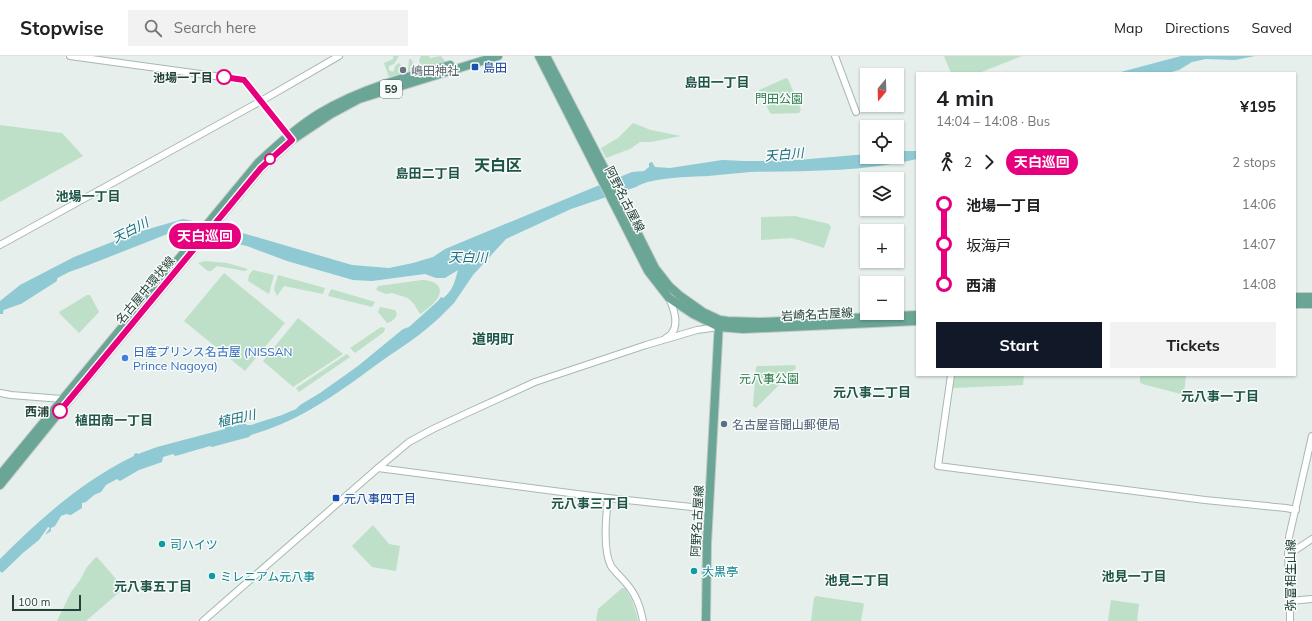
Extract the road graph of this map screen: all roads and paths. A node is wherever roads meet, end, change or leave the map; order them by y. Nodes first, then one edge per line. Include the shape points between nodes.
1 (70, 56) edge
2 (339, 56) edge
3 (480, 56) edge
4 (498, 56) edge
5 (539, 56) edge
6 (546, 56) edge
7 (835, 56) edge
8 (261, 101) junction
9 (856, 112) dead end
10 (290, 138) junction
11 (600, 168) junction
12 (0, 245) edge
13 (190, 249) junction
14 (652, 269) junction
15 (1296, 297) edge
16 (1312, 297) edge
17 (669, 298) junction
18 (1296, 304) edge
19 (1312, 304) edge
20 (916, 314) edge
21 (916, 321) edge
22 (717, 323) junction
23 (657, 342) junction
24 (951, 376) edge
25 (0, 393) edge
26 (62, 399) junction
27 (1312, 436) edge
28 (378, 468) junction
29 (0, 475) edge
30 (0, 485) edge
31 (608, 498) junction
32 (710, 509) junction
33 (1296, 510) junction
34 (1312, 539) edge
35 (1288, 555) junction
36 (1312, 599) edge
37 (1290, 601) junction
38 (203, 621) edge
39 (643, 621) edge
40 (706, 621) edge
41 (1290, 621) edge

1 - 8 street via 244,80
2 - 8 street
3 - 10 main road, 名古屋中環状線 / 59 via 356,94 319,113
4 - 10 main road, 名古屋中環状線 / 59 via 359,99
5 - 11 main road, 阿野名古屋線
6 - 11 main road, 阿野名古屋線
7 - 9 street
8 - 10 street
8 - 12 street
10 - 13 main road, 名古屋中環状線 / 59 via 258,163
11 - 14 main road, 阿野名古屋線
13 - 26 main road, 名古屋中環状線 / 59
13 - 30 main road, 名古屋中環状線 / 59
14 - 17 main road, 阿野名古屋線
14 - 22 main road, 阿野名古屋線 via 679,295
15 - 16 main road
17 - 22 main road, 阿野名古屋線 via 694,314
17 - 23 street via 675,312 676,324 671,335
18 - 19 main road
20 - 22 main road, 岩崎名古屋線
21 - 22 main road, 岩崎名古屋線 via 743,329
22 - 23 street
22 - 32 main road, 阿野名古屋線
23 - 28 street via 535,382 409,442
24 - 33 street via 938,466
25 - 26 street
26 - 29 main road, 名古屋中環状線 / 59
27 - 33 street, 弥富相生山線
28 - 31 street
28 - 38 street
31 - 32 street
31 - 39 street via 607,555 614,570 636,598
32 - 40 main road, 阿野名古屋線 via 705,580
33 - 35 street, 弥富相生山線 via 1289,537
34 - 35 street
35 - 37 street, 弥富相生山線
36 - 37 street
37 - 41 street, 弥富相生山線

